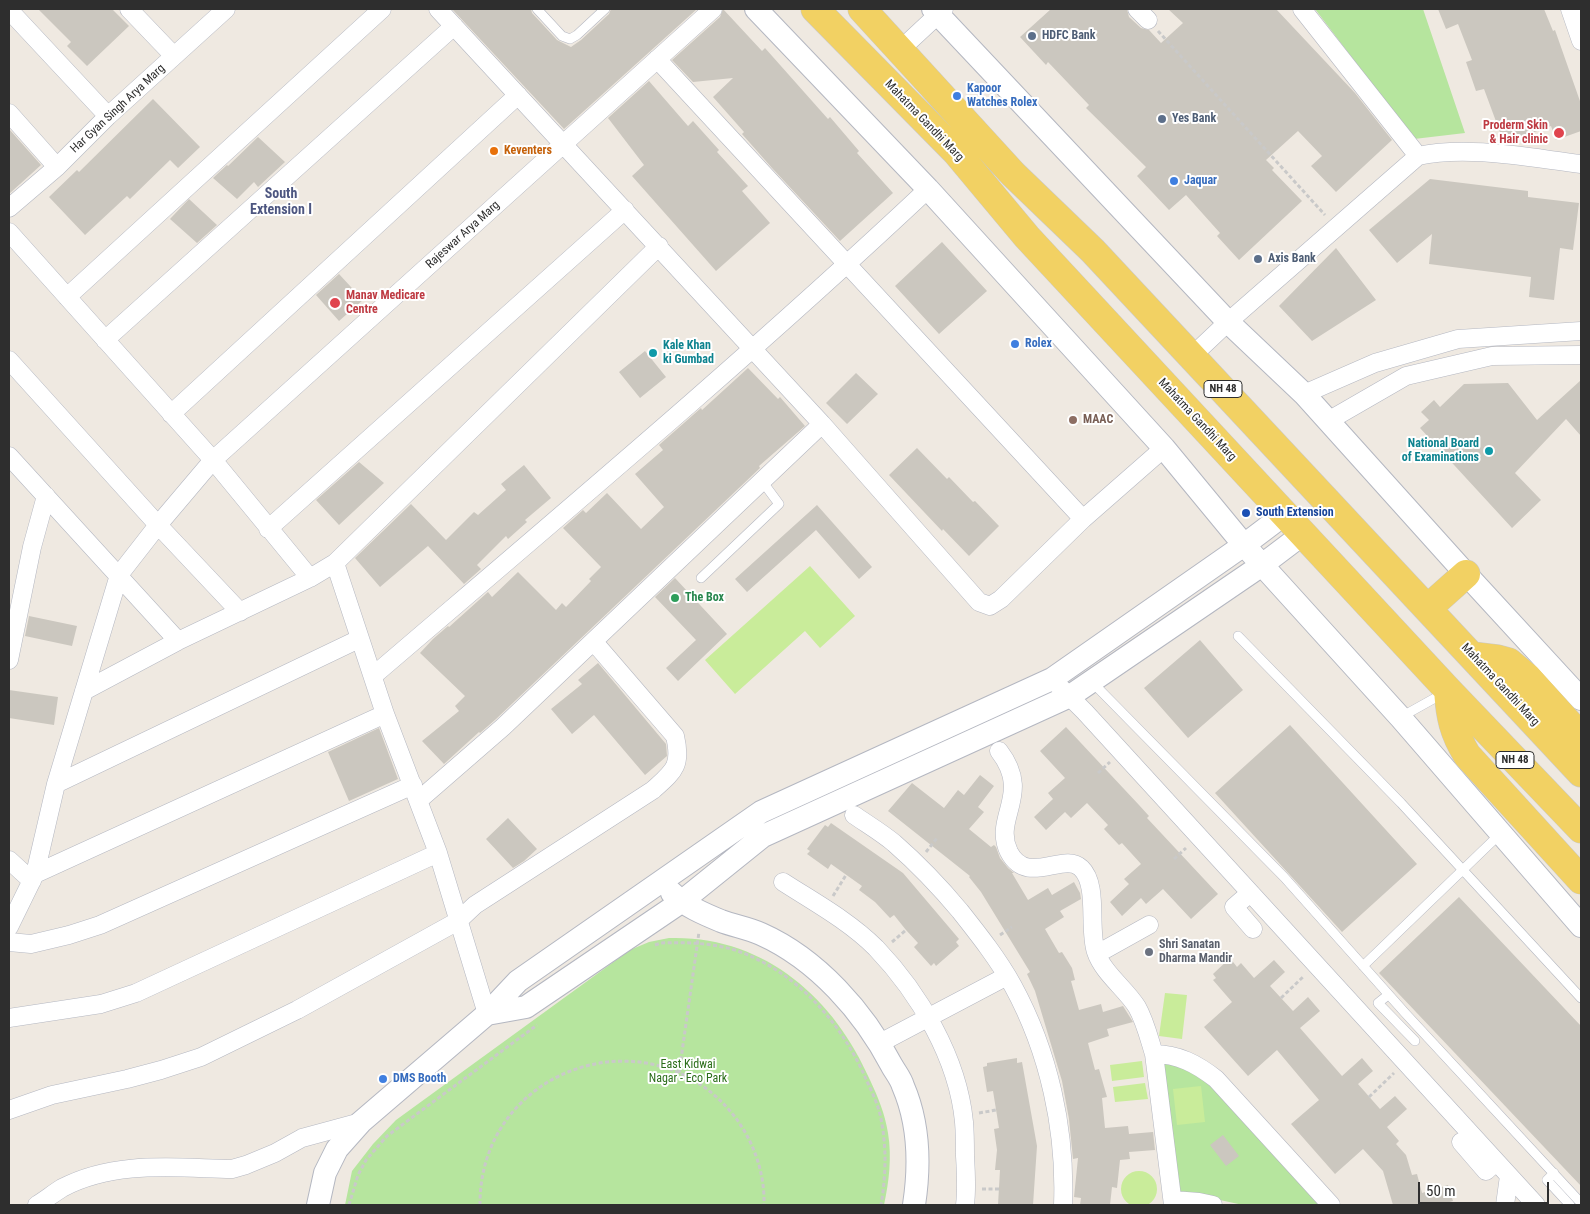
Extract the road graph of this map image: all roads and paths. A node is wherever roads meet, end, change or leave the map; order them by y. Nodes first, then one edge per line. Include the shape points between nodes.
1 (129, 9) edge
2 (226, 9) edge
3 (382, 9) edge
4 (438, 9) edge
5 (537, 9) edge
6 (605, 9) edge
7 (713, 9) edge
8 (756, 9) edge
9 (815, 9) edge
10 (862, 9) edge
11 (1302, 9) edge
12 (1570, 9) edge
13 (9, 10) edge
14 (938, 10) edge
15 (1142, 15) edge
16 (454, 26) junction
17 (1581, 41) edge
18 (900, 50) junction
19 (174, 56) junction
20 (657, 59) junction
21 (518, 95) junction
22 (9, 113) edge
23 (108, 116) junction
24 (564, 144) junction
25 (1418, 156) junction
26 (1581, 164) edge
27 (57, 167) junction
28 (928, 189) junction
29 (9, 208) edge
30 (625, 210) junction
31 (1335, 227) junction
32 (9, 232) edge
33 (658, 246) junction
34 (848, 264) junction
35 (66, 297) junction
36 (1228, 322) junction
37 (1581, 331) edge
38 (105, 340) junction
39 (753, 349) junction
40 (1581, 355) edge
41 (1192, 356) junction
42 (9, 360) edge
43 (1304, 394) junction
44 (171, 414) junction
45 (1328, 420) junction
46 (822, 424) junction
47 (1164, 448) junction
48 (9, 456) edge
49 (213, 460) junction
50 (762, 481) junction
51 (46, 496) junction
52 (1285, 514) junction
53 (1083, 519) junction
54 (158, 525) junction
55 (268, 529) junction
56 (1303, 534) junction
57 (1244, 545) junction
58 (335, 563) junction
59 (1262, 565) junction
60 (1466, 574) junction
61 (119, 575) junction
62 (310, 578) junction
63 (701, 578) dead end
64 (1428, 608) junction
65 (240, 612) junction
66 (1238, 636) dead end
67 (359, 639) junction
68 (178, 641) junction
69 (594, 642) junction
70 (1474, 656) junction
71 (9, 660) edge
72 (373, 676) junction
73 (1052, 679) junction
74 (1092, 681) junction
75 (1448, 690) junction
76 (84, 691) junction
77 (1070, 696) junction
78 (1581, 698) edge
79 (385, 714) junction
80 (1400, 717) junction
81 (1581, 737) edge
82 (999, 751) dead end
83 (1581, 773) edge
84 (56, 784) junction
85 (416, 793) junction
86 (854, 815) dead end
87 (1581, 829) edge
88 (1501, 833) junction
89 (438, 853) junction
90 (9, 860) edge
91 (1462, 870) junction
92 (846, 875) dead end
93 (33, 877) junction
94 (1581, 880) edge
95 (660, 882) junction
96 (783, 882) dead end
97 (1250, 893) junction
98 (681, 902) junction
99 (825, 909) junction
100 (703, 912) junction
101 (458, 921) junction
102 (1149, 925) dead end
103 (1581, 926) edge
104 (9, 927) edge
105 (1253, 928) dead end
106 (9, 942) edge
107 (696, 944) junction
108 (653, 946) dead end
109 (1097, 954) junction
110 (1317, 966) junction
111 (1363, 966) junction
112 (1008, 976) junction
113 (1388, 995) junction
114 (1281, 998) dead end
115 (1581, 998) edge
116 (487, 1014) junction
117 (9, 1018) edge
118 (930, 1018) junction
119 (543, 1020) dead end
120 (1415, 1041) dead end
121 (880, 1043) junction
122 (1154, 1054) junction
123 (1406, 1063) junction
124 (679, 1073) junction
125 (1369, 1097) dead end
126 (9, 1110) edge
127 (361, 1122) junction
128 (1461, 1142) dead end
129 (1496, 1162) junction
130 (1554, 1173) junction
131 (1509, 1176) junction
132 (1173, 1203) edge
133 (1581, 1203) edge
134 (37, 1205) edge
135 (318, 1205) edge
136 (349, 1205) edge
137 (480, 1205) edge
138 (764, 1205) edge
139 (881, 1205) edge
140 (914, 1205) edge
141 (965, 1205) edge
142 (1063, 1205) edge
143 (1213, 1205) edge
144 (1332, 1205) edge
145 (1505, 1205) edge
146 (1536, 1205) edge
147 (1570, 1205) edge

1 - 19 street
2 - 19 street, Har Gyan Singh Arya Marg
3 - 35 street
4 - 16 street
5 - 6 lane via 562,36 570,39
7 - 20 street, Rajeswar Arya Marg
8 - 28 street
9 - 52 main road, Mahatma Gandhi Marg / NH 48 via 956,152 1027,237
10 - 18 main road, Mahatma Gandhi Marg / NH 48
11 - 25 street
12 - 17 street
13 - 23 street
14 - 18 street
14 - 36 street
15 - 31 path
16 - 21 street
16 - 38 street
18 - 41 main road, Mahatma Gandhi Marg / NH 48 via 1013,174 1093,251
19 - 23 street, Har Gyan Singh Arya Marg
20 - 24 street, Rajeswar Arya Marg
20 - 34 street
21 - 24 street
21 - 44 street
22 - 27 street
23 - 27 street, Har Gyan Singh Arya Marg
24 - 30 street
24 - 49 street, Rajeswar Arya Marg
25 - 26 street via 1433,152 1471,152
25 - 31 street
27 - 29 street, Har Gyan Singh Arya Marg
28 - 34 street
28 - 47 street
30 - 33 street
30 - 55 street
31 - 36 street
32 - 35 street
33 - 39 street
33 - 58 street
34 - 39 street
34 - 53 street
35 - 38 street
36 - 41 street
36 - 43 street
37 - 43 street via 1458,339 1375,363
38 - 44 street
39 - 46 street
39 - 72 street
40 - 45 street via 1492,356 1406,376
41 - 64 main road, Mahatma Gandhi Marg / NH 48
42 - 54 street
43 - 45 street
44 - 49 street
45 - 60 street
46 - 50 street
46 - 53 street via 979,602 990,606 1001,599
47 - 53 street
47 - 57 street
48 - 51 street
49 - 54 street, Rajeswar Arya Marg
49 - 55 street
50 - 63 lane via 779,504
50 - 69 street
51 - 61 street
51 - 71 street
52 - 56 main road, Mahatma Gandhi Marg / NH 48
52 - 57 street
54 - 61 street, Rajeswar Arya Marg
54 - 65 street
55 - 62 street
56 - 59 street
56 - 75 main road, Mahatma Gandhi Marg / NH 48
57 - 59 street
57 - 73 street
58 - 62 street
58 - 67 street
59 - 74 street
59 - 80 street
60 - 64 main road
60 - 78 street
61 - 68 street
61 - 76 street
62 - 65 street
64 - 70 main road, Mahatma Gandhi Marg / NH 48
65 - 68 street
66 - 91 lane
67 - 72 street
67 - 84 street
68 - 76 street
69 - 85 street via 503,727
69 - 101 street via 675,736 679,754 672,773 653,790 475,905
70 - 81 main road via 1509,662 1528,678
70 - 83 main road, Mahatma Gandhi Marg / NH 48
72 - 79 street
73 - 77 street
73 - 95 street via 761,812
74 - 77 street
74 - 111 lane via 1284,877
75 - 80 lane
75 - 87 main road, Mahatma Gandhi Marg / NH 48
75 - 94 main road via 1449,712 1457,738 1468,755
76 - 84 street
77 - 97 street
77 - 98 street via 763,836
79 - 85 street
79 - 93 street
80 - 88 street
82 - 109 street via 1006,760 1014,783 1004,830 1010,854 1031,868 1068,862 1079,866 1090,883
84 - 93 street
85 - 89 street
85 - 106 street via 100,925 31,944
86 - 112 street via 893,842 936,883 975,929
88 - 91 lane
88 - 103 street
89 - 101 street
89 - 117 street via 136,993 101,1004
90 - 93 street
91 - 111 lane
91 - 115 lane
92 - 99 path
93 - 104 street
95 - 98 street
95 - 116 street via 518,981
96 - 99 street
97 - 105 street via 1234,907
97 - 110 street
98 - 100 street
98 - 116 street via 526,1007
99 - 118 street via 875,947
100 - 107 path
100 - 121 street via 761,934 797,955 831,983
101 - 116 street
101 - 126 street via 297,1010 201,1057 127,1079 52,1095
102 - 109 street
107 - 108 path via 661,943
107 - 124 path
107 - 139 path via 747,954 774,969 803,991 834,1022 860,1064 880,1114 885,1178
109 - 122 street via 1137,1008
110 - 114 path
110 - 123 street
111 - 113 lane
112 - 118 street
112 - 142 street via 1039,1042 1052,1089 1060,1130
113 - 120 lane via 1378,1003
113 - 130 lane
116 - 127 street
118 - 121 street
118 - 141 street via 954,1074 964,1120
119 - 136 path via 387,1136 366,1160
121 - 140 street via 904,1086 915,1128 918,1169
122 - 132 street
122 - 144 street via 1180,1057 1200,1066 1216,1079
123 - 125 path
123 - 129 street
124 - 137 path via 653,1064 619,1060 580,1067 545,1083 516,1108 494,1139 482,1176
124 - 138 path via 714,1094 741,1125 758,1162
127 - 134 street via 302,1138 275,1153 232,1168 130,1167 92,1176 62,1188
127 - 135 street via 338,1149 325,1173
128 - 129 street via 1486,1171
129 - 131 street
130 - 133 lane
130 - 147 lane via 1547,1180
131 - 145 street
131 - 146 street
132 - 143 street

